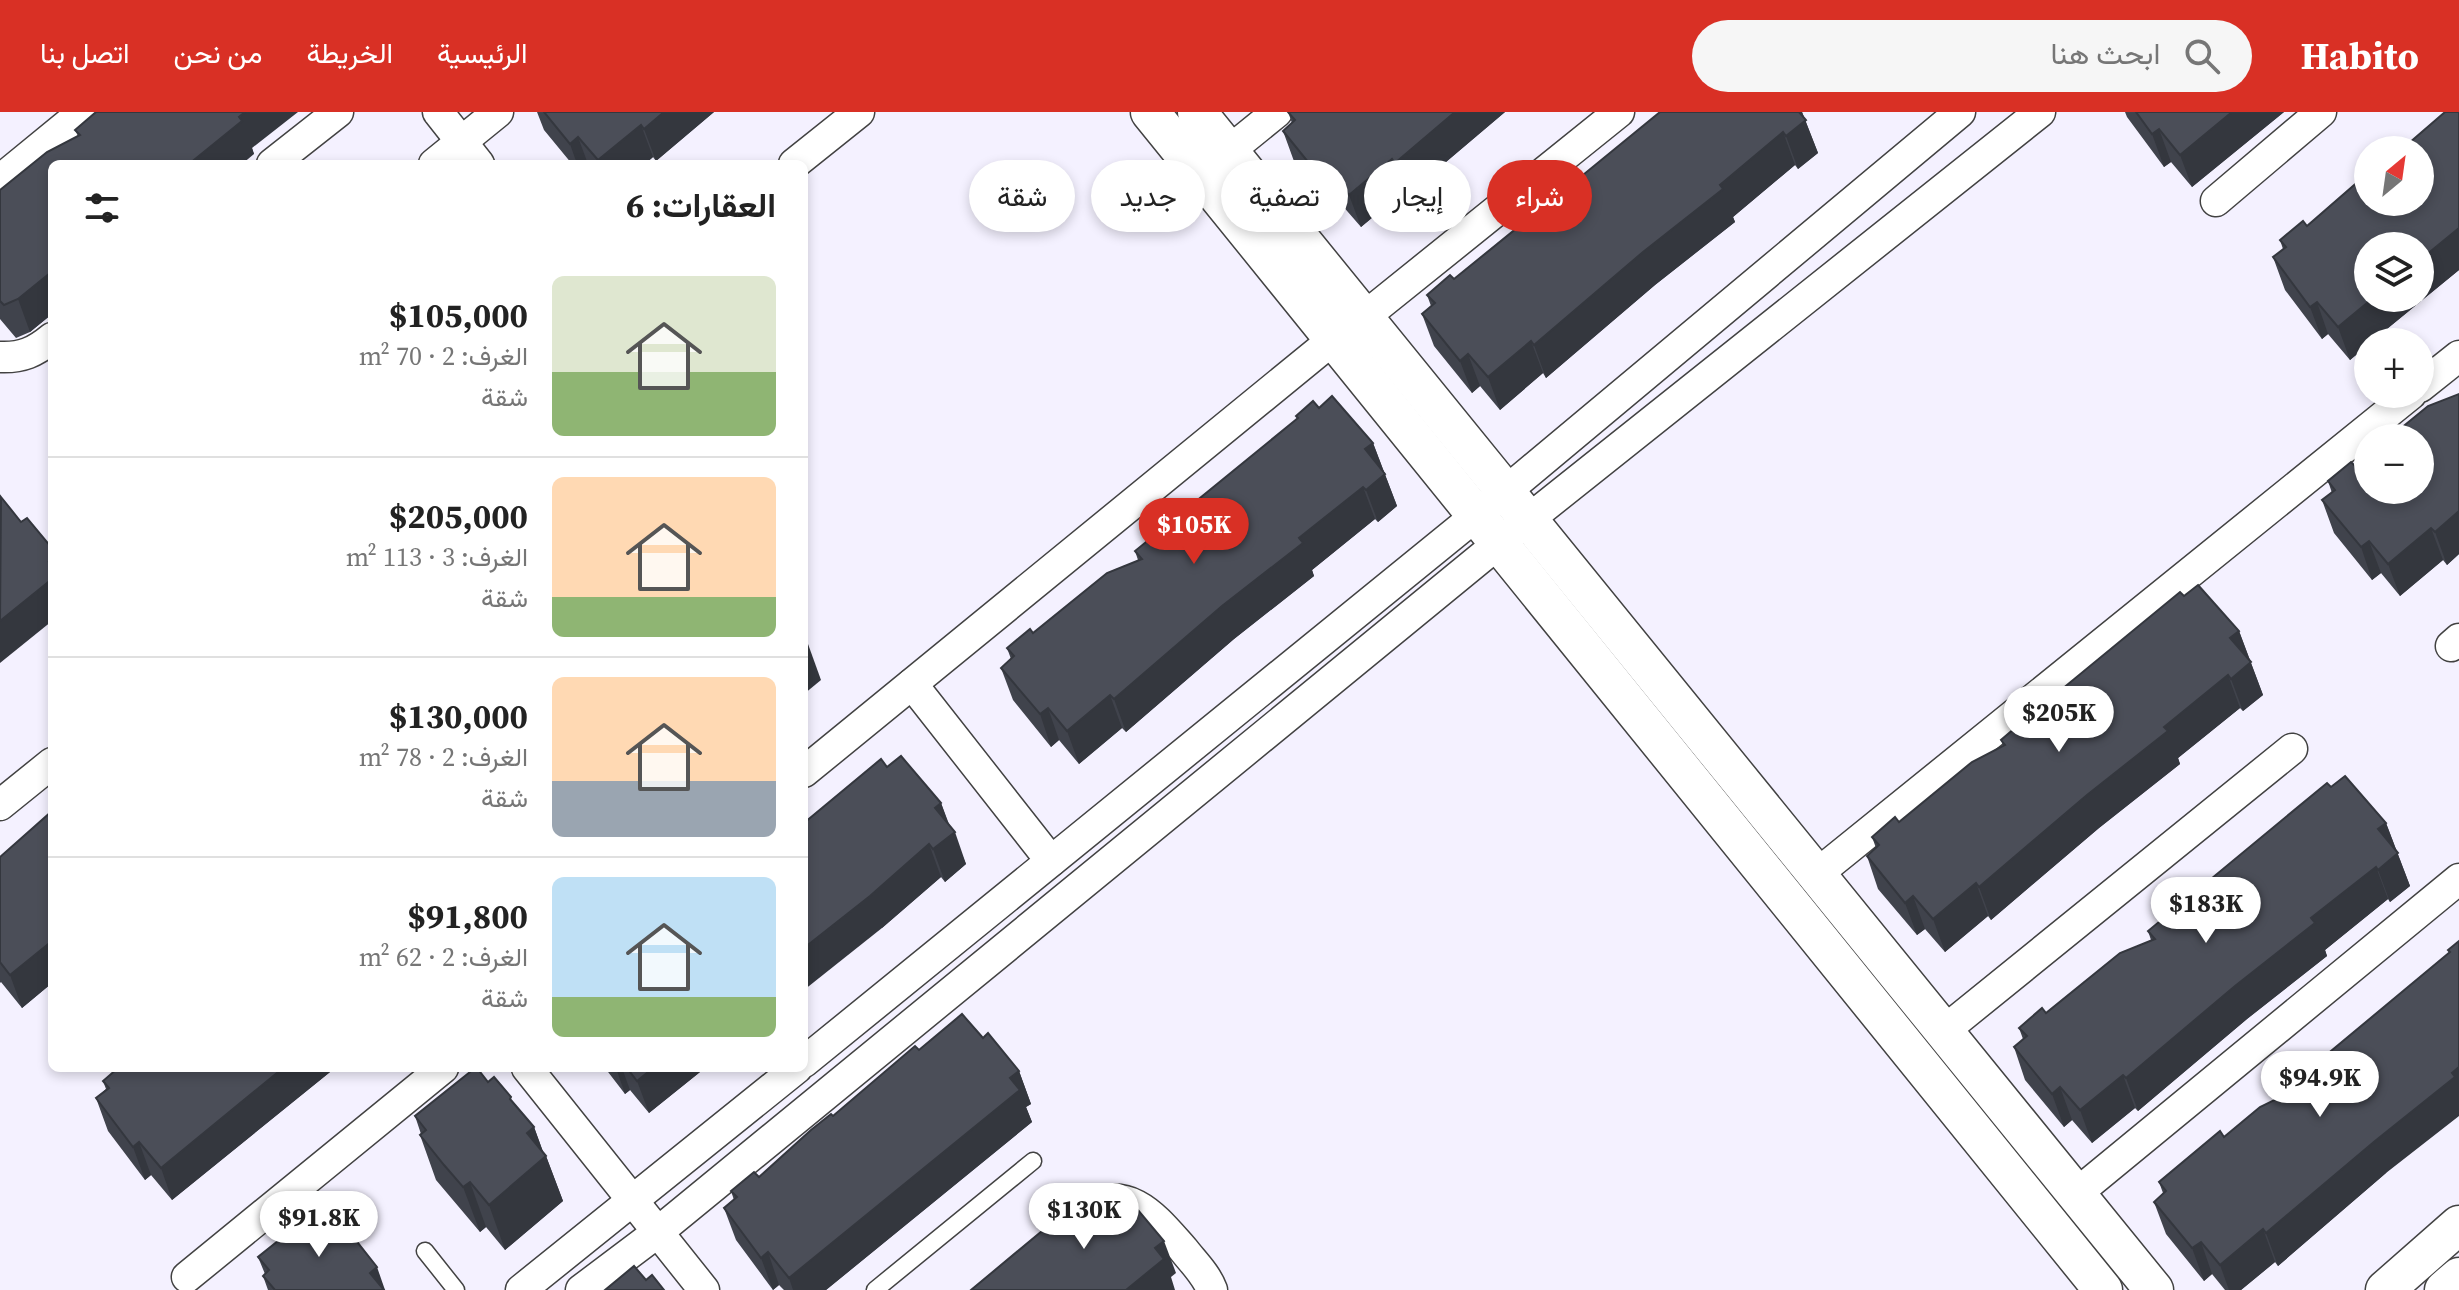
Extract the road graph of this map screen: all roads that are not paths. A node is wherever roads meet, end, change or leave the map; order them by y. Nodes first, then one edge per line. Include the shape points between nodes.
1 (83, 112) edge
2 (338, 112) edge
3 (438, 112) edge
4 (498, 112) edge
5 (859, 112) edge
6 (1150, 112) edge
7 (1277, 112) edge
8 (1619, 112) edge
9 (1960, 112) edge
10 (2040, 112) edge
11 (2321, 112) edge
12 (1201, 113) edge
13 (1229, 151) junction
14 (470, 153) edge
15 (277, 160) edge
16 (447, 160) edge
17 (799, 160) edge
18 (0, 180) edge
19 (2216, 201) dead end
20 (1349, 328) junction
21 (48, 341) edge
22 (2459, 356) edge
23 (0, 357) edge
24 (2434, 376) edge
25 (2394, 408) edge
26 (1501, 518) junction
27 (912, 684) junction
28 (2292, 749) dead end
29 (48, 766) edge
30 (808, 769) edge
31 (0, 805) edge
32 (1051, 861) junction
33 (1817, 874) junction
34 (2459, 879) edge
35 (1945, 1030) junction
36 (808, 1059) edge
37 (438, 1072) edge
38 (530, 1072) edge
39 (792, 1072) edge
40 (1033, 1161) dead end
41 (2076, 1194) junction
42 (633, 1201) junction
43 (1064, 1225) edge
44 (2459, 1225) edge
45 (658, 1232) junction
46 (425, 1251) dead end
47 (187, 1277) dead end
48 (2459, 1277) edge
49 (456, 1290) edge
50 (521, 1290) edge
51 (581, 1290) edge
52 (704, 1290) edge
53 (875, 1290) edge
54 (1212, 1290) edge
55 (2103, 1290) edge
56 (2154, 1290) edge
57 (2385, 1290) edge
58 (2444, 1290) edge

1 - 18 street
2 - 15 street
3 - 14 street
4 - 14 street
5 - 17 street
6 - 20 street
7 - 13 street
8 - 20 street
9 - 26 street
10 - 26 street
11 - 19 street
12 - 13 street
13 - 20 street
14 - 16 street
20 - 26 street
20 - 27 street
21 - 23 street via 17,358
22 - 24 street
25 - 33 street
26 - 32 street
26 - 33 street
26 - 45 street
26 - 55 street
27 - 30 street
27 - 32 street
28 - 35 street
29 - 31 street
32 - 36 street
33 - 35 street
34 - 41 street
35 - 41 street
37 - 47 street
38 - 42 street
39 - 42 street
40 - 53 lane
41 - 56 street
42 - 45 street
42 - 50 street
43 - 54 street via 1103,1201 1135,1204 1161,1224
44 - 57 street
45 - 51 street
45 - 52 street
46 - 49 lane
48 - 58 street

